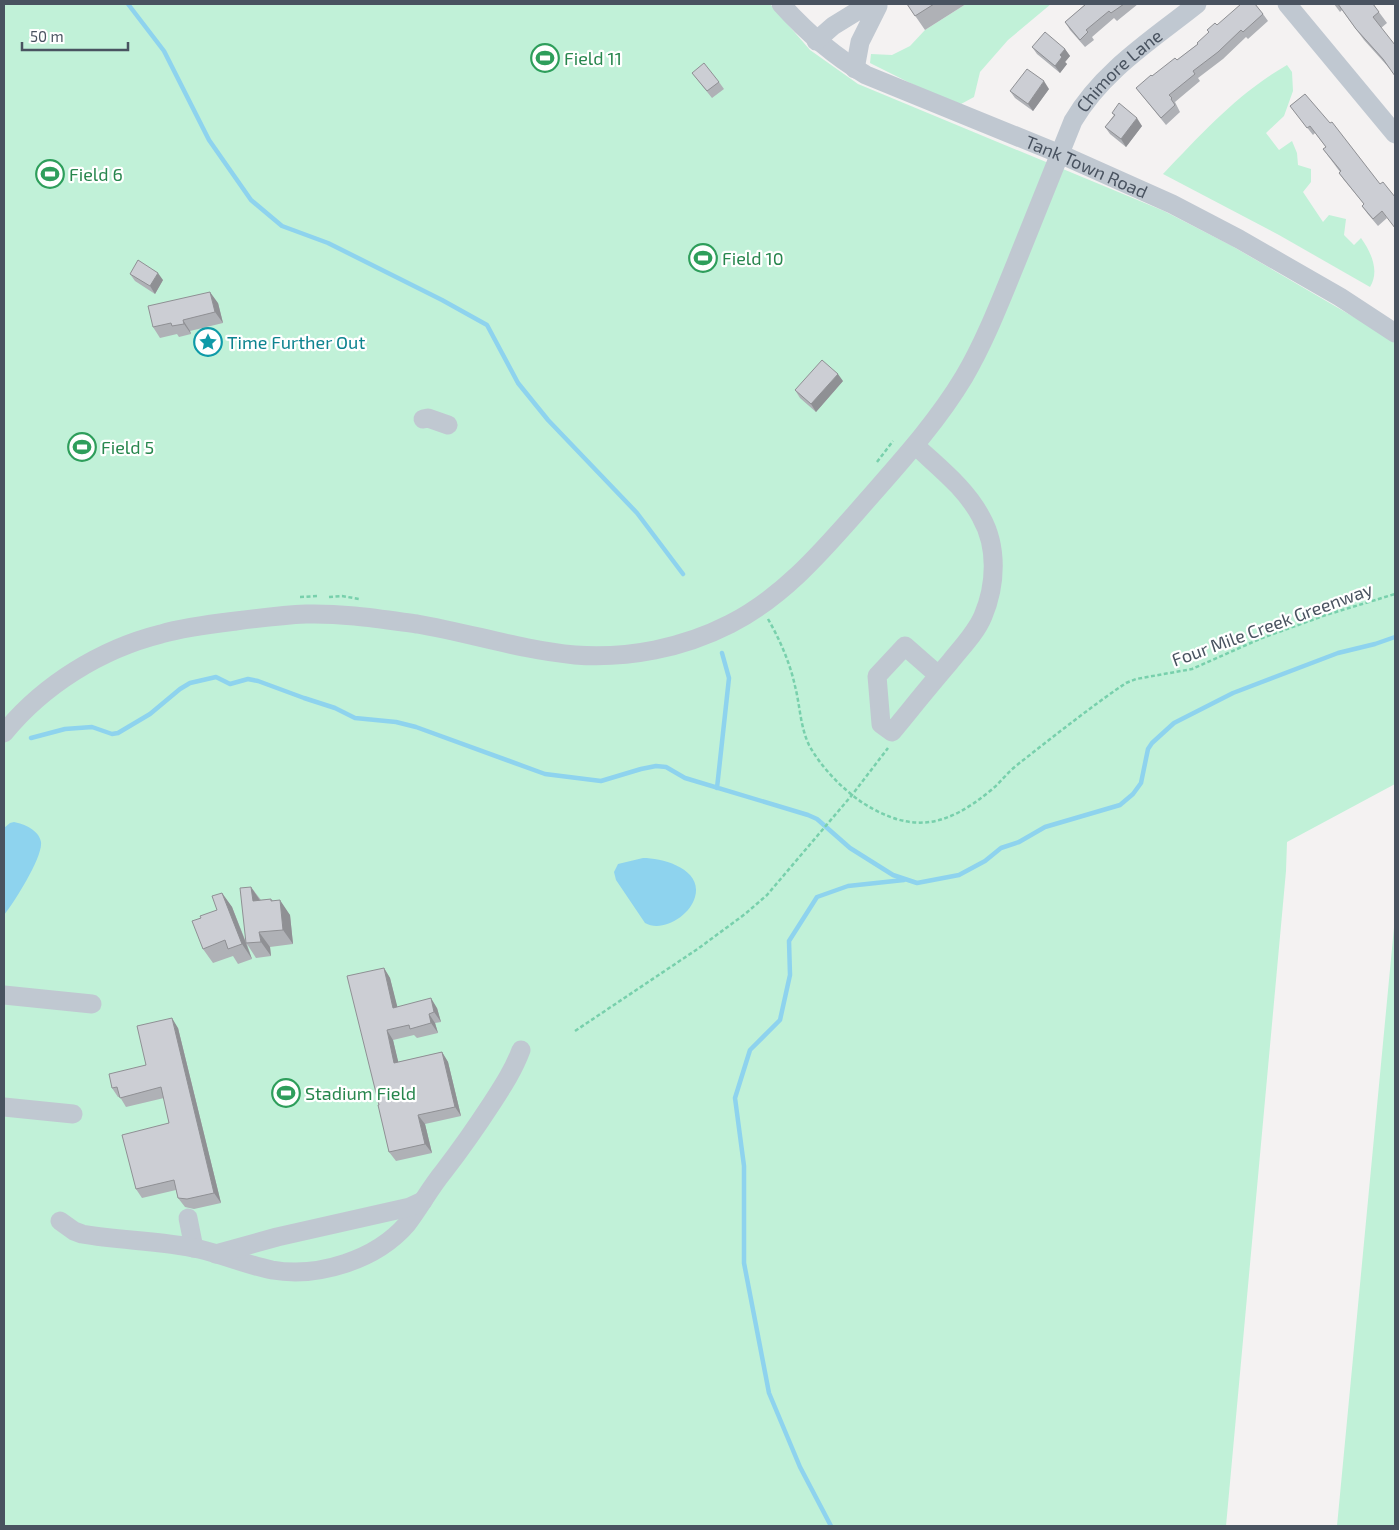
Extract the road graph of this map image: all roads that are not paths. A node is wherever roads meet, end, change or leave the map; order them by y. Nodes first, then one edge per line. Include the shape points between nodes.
1 (781, 4) edge
2 (1197, 4) edge
3 (1287, 4) edge
4 (880, 5) edge
5 (816, 40) junction
6 (855, 69) junction
7 (1395, 134) edge
8 (1060, 154) junction
9 (1395, 332) edge
10 (424, 419) dead end
11 (448, 425) dead end
12 (914, 445) junction
13 (938, 675) junction
14 (4, 733) edge
15 (4, 996) edge
16 (92, 1004) dead end
17 (521, 1050) dead end
18 (4, 1107) edge
19 (73, 1114) dead end
20 (432, 1160) dead end
21 (436, 1180) junction
22 (422, 1200) junction
23 (188, 1218) dead end
24 (60, 1221) dead end
25 (194, 1248) junction
26 (216, 1254) junction

1 - 5 street, Tank Town Road
2 - 8 street, Chimore Lane via 1114,70 1091,95 1073,121
3 - 7 street
4 - 5 street via 859,10
4 - 6 street via 860,42
5 - 6 street, Tank Town Road
6 - 8 street, Tank Town Road via 884,84
8 - 9 street, Tank Town Road via 1172,204 1239,239
8 - 12 street, Chimore Lane via 981,345 951,398
10 - 11 street
12 - 13 street via 969,498 982,517 993,557 990,598 982,617
12 - 14 street, Chimore Lane via 832,541 775,596 730,624 676,645 638,653 574,654 370,618 309,614 224,622 158,634 85,665 58,683
13 - 13 street via 892,732 881,724 877,676 905,646
15 - 16 street
17 - 21 street via 511,1074 469,1139
18 - 19 street
20 - 21 street
21 - 22 street
22 - 26 street via 410,1207
22 - 26 street via 406,1225 378,1248 332,1267 288,1272 256,1267
23 - 25 street
24 - 25 street via 82,1234
25 - 26 street

